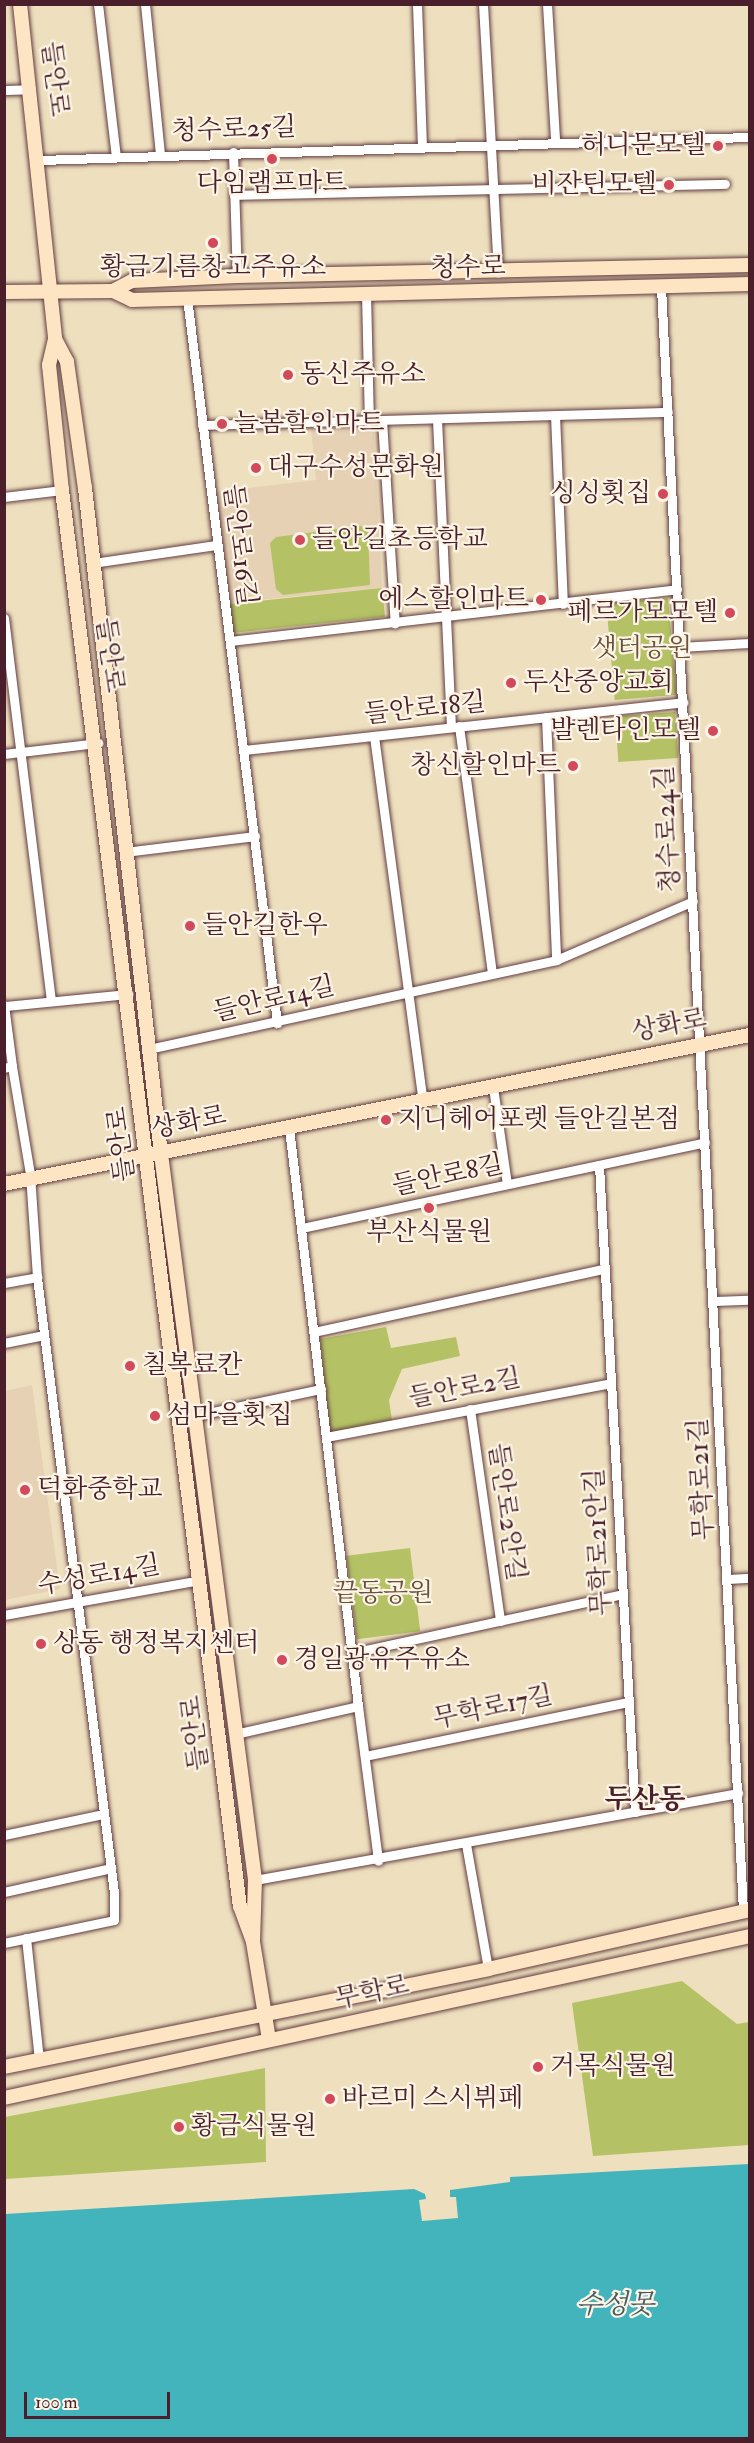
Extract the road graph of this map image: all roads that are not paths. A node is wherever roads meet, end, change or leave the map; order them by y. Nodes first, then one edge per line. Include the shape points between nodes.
1 (20, 4) edge
2 (98, 4) edge
3 (145, 4) edge
4 (417, 4) edge
5 (483, 4) edge
6 (547, 4) edge
7 (31, 89) junction
8 (4, 90) edge
9 (750, 137) edge
10 (555, 140) junction
11 (491, 142) junction
12 (422, 145) junction
13 (232, 152) junction
14 (160, 155) junction
15 (116, 157) junction
16 (40, 160) junction
17 (725, 184) dead end
18 (493, 190) junction
19 (234, 195) junction
20 (750, 265) edge
21 (498, 273) junction
22 (237, 276) junction
23 (750, 284) edge
24 (661, 287) junction
25 (112, 291) junction
26 (4, 292) edge
27 (51, 293) junction
28 (366, 293) junction
29 (187, 298) junction
30 (56, 339) junction
31 (668, 412) junction
32 (555, 415) junction
33 (437, 419) junction
34 (382, 420) junction
35 (369, 421) junction
36 (202, 425) junction
37 (62, 490) junction
38 (4, 497) edge
39 (218, 546) junction
40 (93, 563) junction
41 (677, 589) junction
42 (563, 604) junction
43 (4, 618) edge
44 (446, 618) junction
45 (395, 624) junction
46 (230, 641) junction
47 (750, 643) edge
48 (680, 647) junction
49 (682, 702) junction
50 (546, 717) junction
51 (455, 727) junction
52 (374, 736) junction
53 (98, 743) junction
54 (244, 750) junction
55 (21, 752) junction
56 (4, 754) edge
57 (255, 836) junction
58 (125, 852) junction
59 (693, 902) junction
60 (556, 960) junction
61 (492, 973) junction
62 (409, 991) junction
63 (128, 994) junction
64 (51, 1001) junction
65 (5, 1006) edge
66 (277, 1023) junction
67 (750, 1035) edge
68 (700, 1045) junction
69 (149, 1049) junction
70 (8, 1067) edge
71 (493, 1087) junction
72 (423, 1101) junction
73 (290, 1128) junction
74 (705, 1142) junction
75 (154, 1155) junction
76 (599, 1165) junction
77 (28, 1180) junction
78 (4, 1184) edge
79 (507, 1184) junction
80 (302, 1228) junction
81 (604, 1269) junction
82 (37, 1277) junction
83 (4, 1283) edge
84 (750, 1300) edge
85 (713, 1301) junction
86 (314, 1332) junction
87 (45, 1335) junction
88 (4, 1343) edge
89 (611, 1383) junction
90 (321, 1389) junction
91 (470, 1409) junction
92 (194, 1416) junction
93 (327, 1437) junction
94 (750, 1578) edge
95 (728, 1579) junction
96 (201, 1580) junction
97 (623, 1594) junction
98 (77, 1600) junction
99 (4, 1615) edge
100 (500, 1621) junction
101 (352, 1653) junction
102 (629, 1702) junction
103 (358, 1706) junction
104 (235, 1734) junction
105 (365, 1756) junction
106 (738, 1793) junction
107 (635, 1812) junction
108 (104, 1814) junction
109 (4, 1835) edge
110 (466, 1844) junction
111 (378, 1861) junction
112 (111, 1868) junction
113 (255, 1880) junction
114 (4, 1892) edge
115 (746, 1911) edge
116 (750, 1936) edge
117 (26, 1938) junction
118 (253, 1942) junction
119 (4, 1943) edge
120 (488, 1969) junction
121 (265, 2014) junction
122 (269, 2040) junction
123 (39, 2059) junction
124 (4, 2067) edge
125 (4, 2098) edge

1 - 7 main road, 들안로
2 - 15 street
3 - 14 street, 청수로25길
4 - 12 street
5 - 11 street
6 - 10 street
7 - 8 street
7 - 16 main road, 들안로
9 - 10 street, 청수로25길
10 - 11 street, 청수로25길
11 - 12 street, 청수로25길
11 - 18 street, 청수로
12 - 13 street, 청수로25길
13 - 14 street, 청수로25길
13 - 19 street
14 - 15 street
15 - 16 street
16 - 27 main road, 들안로
17 - 18 street
18 - 19 street
18 - 21 street, 청수로
19 - 22 street
20 - 21 main road, 청수로
21 - 22 main road, 청수로
22 - 25 main road, 청수로 via 132,281
23 - 24 main road, 청수로
24 - 28 main road, 청수로
24 - 31 street, 청수로24길
25 - 27 main road, 청수로
25 - 29 main road, 청수로 via 132,300
26 - 27 main road, 청수로
27 - 30 main road, 들안로
28 - 29 main road, 청수로
28 - 35 street
29 - 36 street
30 - 37 main road, 들안로 via 49,365
30 - 40 main road, 들안로 via 67,362
31 - 32 street
31 - 41 street, 청수로24길
32 - 33 street
32 - 42 street
33 - 34 street
33 - 44 street
34 - 35 street
34 - 45 street
35 - 36 street
36 - 39 street, 들안로16길
37 - 38 street
37 - 53 main road, 들안로
39 - 40 street
39 - 46 street, 들안로16길
40 - 58 main road, 들안로
41 - 42 street
41 - 48 street, 청수로24길
42 - 44 street
43 - 55 street
44 - 45 street
44 - 51 street
45 - 46 street
46 - 54 street, 들안로16길
47 - 48 street
48 - 49 street, 청수로24길
49 - 50 street, 들안로18길
49 - 59 street, 청수로24길
50 - 51 street, 들안로18길
50 - 60 street
51 - 52 street, 들안로18길
51 - 61 street
52 - 54 street, 들안로18길
52 - 62 street
53 - 55 street
53 - 63 main road, 들안로
54 - 57 street, 들안로16길
55 - 56 street
55 - 64 street
57 - 58 street
57 - 66 street, 들안로16길
58 - 69 main road, 들안로
59 - 60 street, 들안로14길
59 - 68 street, 청수로24길
60 - 61 street, 들안로14길
61 - 62 street, 들안로14길
62 - 66 street, 들안로14길
62 - 72 street
63 - 64 street
63 - 75 main road, 들안로
64 - 65 street
65 - 70 street
66 - 69 street, 들안로14길
67 - 68 main road, 상화로
68 - 71 main road, 상화로
68 - 74 street, 무학로21길
69 - 75 main road, 들안로
70 - 77 street
71 - 72 main road, 상화로
71 - 79 street
72 - 73 main road, 상화로
73 - 75 main road, 상화로
73 - 80 street
74 - 76 street, 들안로8길
74 - 85 street, 무학로21길
75 - 77 main road, 상화로
75 - 92 main road, 들안로
75 - 96 main road, 들안로
76 - 79 street, 들안로8길
76 - 81 street, 무학로21안길
77 - 78 main road, 상화로
77 - 82 street
79 - 80 street, 들안로8길
80 - 86 street
81 - 86 street
81 - 89 street, 무학로21안길
82 - 83 street
82 - 87 street
84 - 85 street
85 - 95 street, 무학로21길
86 - 90 street
87 - 88 street
87 - 98 street
89 - 91 street, 들안로2길
89 - 97 street, 무학로21안길
90 - 92 street
90 - 93 street
91 - 93 street, 들안로2길
91 - 100 street, 들안로2안길
92 - 104 main road, 들안로
93 - 101 street
94 - 95 street
95 - 106 street, 무학로21길
96 - 98 street, 수성로14길
96 - 118 main road, 들안로 via 240,1906
97 - 100 street
97 - 102 street, 무학로21안길
98 - 99 street, 수성로14길
98 - 108 street
100 - 101 street
101 - 103 street
102 - 105 street, 무학로17길
102 - 107 street, 무학로21안길
103 - 104 street
103 - 105 street
104 - 113 main road, 들안로
105 - 111 street
106 - 107 street
106 - 115 street, 무학로21길
107 - 110 street
108 - 109 street
108 - 112 street
110 - 111 street
110 - 120 street
111 - 113 street
112 - 114 street
112 - 117 street via 114,1920
113 - 118 main road, 들안로
115 - 120 main road, 무학로
116 - 122 main road, 무학로
117 - 119 street
117 - 123 street
118 - 121 main road, 들안로
120 - 121 main road, 무학로
121 - 122 main road, 들안로
121 - 123 main road, 무학로
122 - 125 main road, 무학로
123 - 124 main road, 무학로

